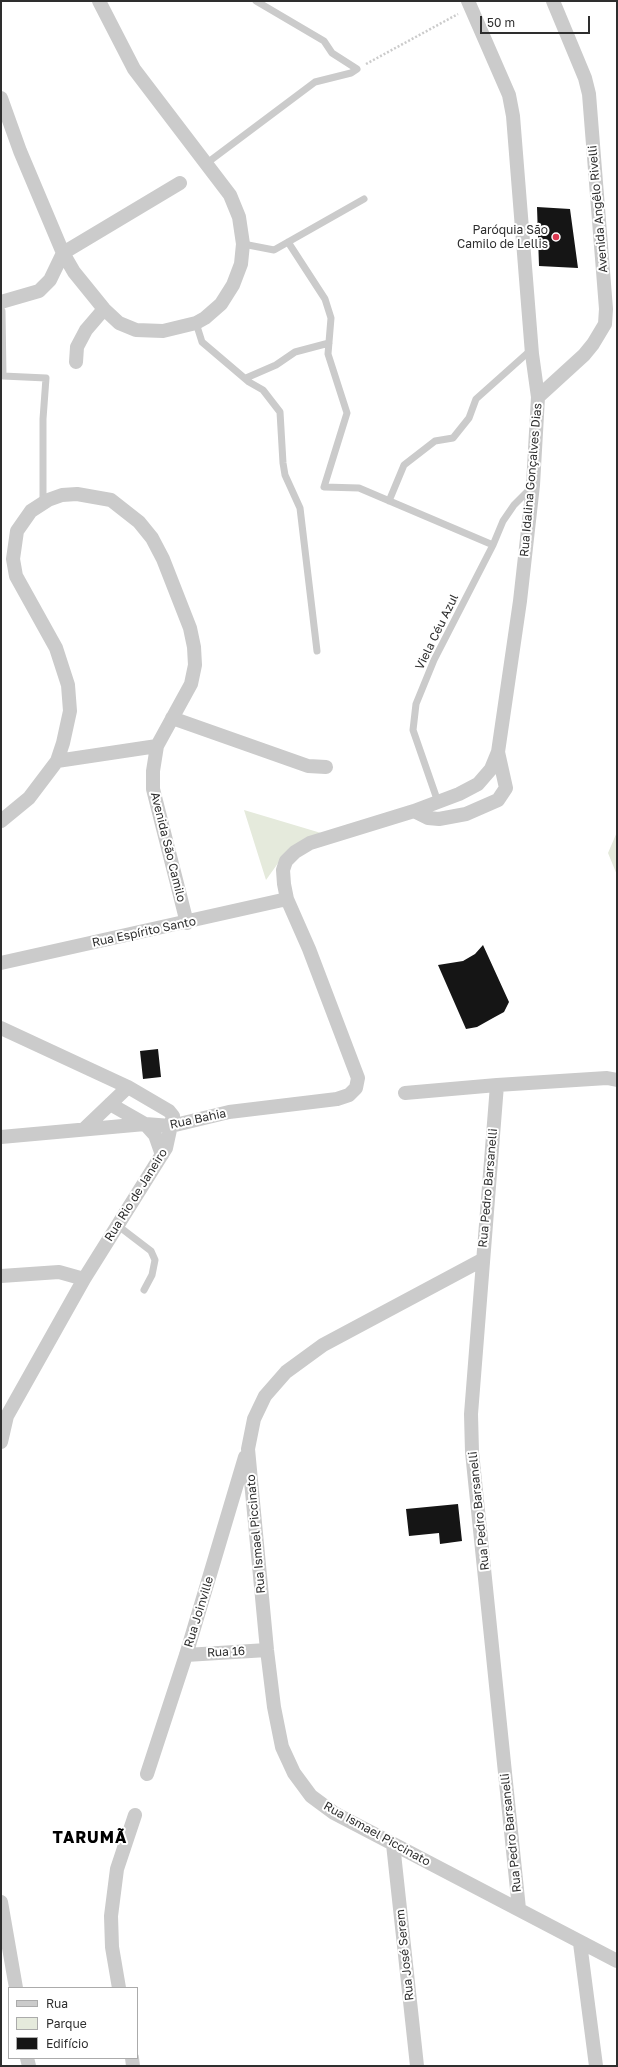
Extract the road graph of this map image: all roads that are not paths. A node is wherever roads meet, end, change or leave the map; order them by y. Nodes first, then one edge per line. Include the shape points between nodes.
1 (99, 1) edge
2 (256, 1) edge
3 (553, 1) edge
4 (470, 4) edge
5 (1, 98) edge
6 (207, 163) junction
7 (180, 183) dead end
8 (364, 199) dead end
9 (288, 242) junction
10 (243, 244) junction
11 (63, 253) junction
12 (1, 307) edge
13 (104, 309) junction
14 (196, 323) junction
15 (329, 344) junction
16 (532, 349) junction
17 (76, 362) dead end
18 (246, 378) junction
19 (538, 397) junction
20 (533, 485) junction
21 (389, 501) junction
22 (43, 504) junction
23 (493, 545) junction
24 (317, 651) dead end
25 (172, 718) junction
26 (157, 746) junction
27 (498, 752) junction
28 (57, 761) junction
29 (326, 767) dead end
30 (438, 802) junction
31 (414, 811) junction
32 (1, 821) edge
33 (287, 899) junction
34 (187, 923) junction
35 (1, 964) edge
36 (1, 1028) edge
37 (617, 1080) edge
38 (496, 1085) junction
39 (128, 1087) junction
40 (405, 1093) dead end
41 (110, 1104) junction
42 (145, 1124) junction
43 (171, 1126) junction
44 (84, 1129) junction
45 (1, 1137) edge
46 (162, 1155) junction
47 (117, 1225) junction
48 (482, 1260) junction
49 (1, 1276) edge
50 (84, 1279) junction
51 (144, 1290) dead end
52 (4, 1417) edge
53 (1, 1442) edge
54 (248, 1449) junction
55 (267, 1650) junction
56 (186, 1654) junction
57 (147, 1774) dead end
58 (135, 1815) dead end
59 (393, 1844) junction
60 (1, 1902) edge
61 (519, 1909) junction
62 (580, 1943) junction
63 (617, 1961) edge
64 (16, 1987) edge
65 (119, 1987) edge
66 (417, 2066) edge
67 (596, 2066) edge

1 - 6 street via 134,69
2 - 6 lane via 324,41 332,54 357,69 351,73 314,82
3 - 19 street, Avenida Angêlo Rivelli via 585,78 589,94 606,309 604,324 593,344
4 - 16 street, Rua Idalina Gonçalves Dias via 509,95 513,116
5 - 11 street via 20,151
6 - 10 street via 230,195 239,217
7 - 11 street
8 - 9 lane
9 - 10 lane via 274,250
9 - 15 lane via 325,299 331,318
10 - 14 street via 241,264 233,285 221,304
11 - 12 street via 50,280 39,291
11 - 13 street via 74,272
12 - 22 lane via 2,376 46,378 43,419
13 - 14 street via 119,323 136,330 163,331
13 - 17 street via 86,330 77,347
14 - 18 lane via 202,342
15 - 18 lane via 296,352 276,365
15 - 21 lane via 328,354 347,413 324,487 359,488
16 - 19 street, Rua Idalina Gonçalves Dias
16 - 21 lane via 476,399 470,418 453,438 435,441 404,465
18 - 24 lane via 263,390 280,412 282,463 300,508
19 - 20 street, Rua Idalina Gonçalves Dias
20 - 23 lane, Viela Céu Azul via 503,521
20 - 27 street, Rua Idalina Gonçalves Dias via 520,601
21 - 23 lane
22 - 25 street, Avenida São Camilo via 62,495 77,494 111,500 139,522 152,538 190,628 194,647 192,684
22 - 28 street, Avenida São Camilo via 31,512 17,531 13,559 16,576 56,648 68,685 70,710
23 - 30 lane, Viela Céu Azul via 434,660 416,704 416,741
25 - 26 street, Avenida São Camilo
25 - 29 street via 308,766
26 - 28 street
26 - 34 street, Avenida São Camilo via 153,788
27 - 30 street, Rua Idalina Gonçalves Dias via 491,769 478,784
27 - 31 street, Rua Idalina Gonçalves Dias via 506,788 498,800 466,814 439,819 428,818
28 - 32 street, Avenida São Camilo via 29,798
30 - 31 street, Rua Idalina Gonçalves Dias
31 - 33 street via 310,843 295,852 286,861 283,870
33 - 34 street, Rua Espírito Santo
33 - 43 street, Rua Bahia via 358,1078 356,1088 349,1095 336,1099 229,1112
34 - 35 street, Rua Espírito Santo
36 - 39 street, Rua Rio de Janeiro
37 - 38 street via 607,1078
38 - 40 street
38 - 48 street, Rua Pedro Barsanelli
39 - 41 street
39 - 43 street, Rua Rio de Janeiro via 169,1111 174,1116
41 - 42 street
41 - 44 street
42 - 43 street, Rua Bahia
42 - 44 street, Rua Bahia
42 - 46 street via 154,1135
43 - 46 street, Rua Rio de Janeiro via 169,1140
44 - 45 street, Rua Bahia
46 - 47 street, Rua Rio de Janeiro
47 - 50 street, Rua Rio de Janeiro
47 - 51 lane via 152,1251 154,1266
48 - 54 street, Rua Ismael Piccinato via 323,1345 286,1372 265,1396 254,1419
48 - 61 street, Rua Pedro Barsanelli via 470,1414 472,1452
49 - 50 street via 59,1272
50 - 52 street, Rua Rio de Janeiro
52 - 53 street, Rua Rio de Janeiro
54 - 55 street, Rua Ismael Piccinato
54 - 56 street, Rua Joinville
55 - 56 street, Rua 16
55 - 59 street, Rua Ismael Piccinato via 282,1747 294,1773 311,1796 334,1813
56 - 57 street, Rua Joinville
58 - 65 street via 117,1869 111,1916 112,1947
59 - 61 street, Rua Ismael Piccinato
59 - 66 street, Rua José Serem
60 - 64 street
61 - 62 street, Rua Ismael Piccinato
62 - 63 street, Rua Ismael Piccinato
62 - 67 street

